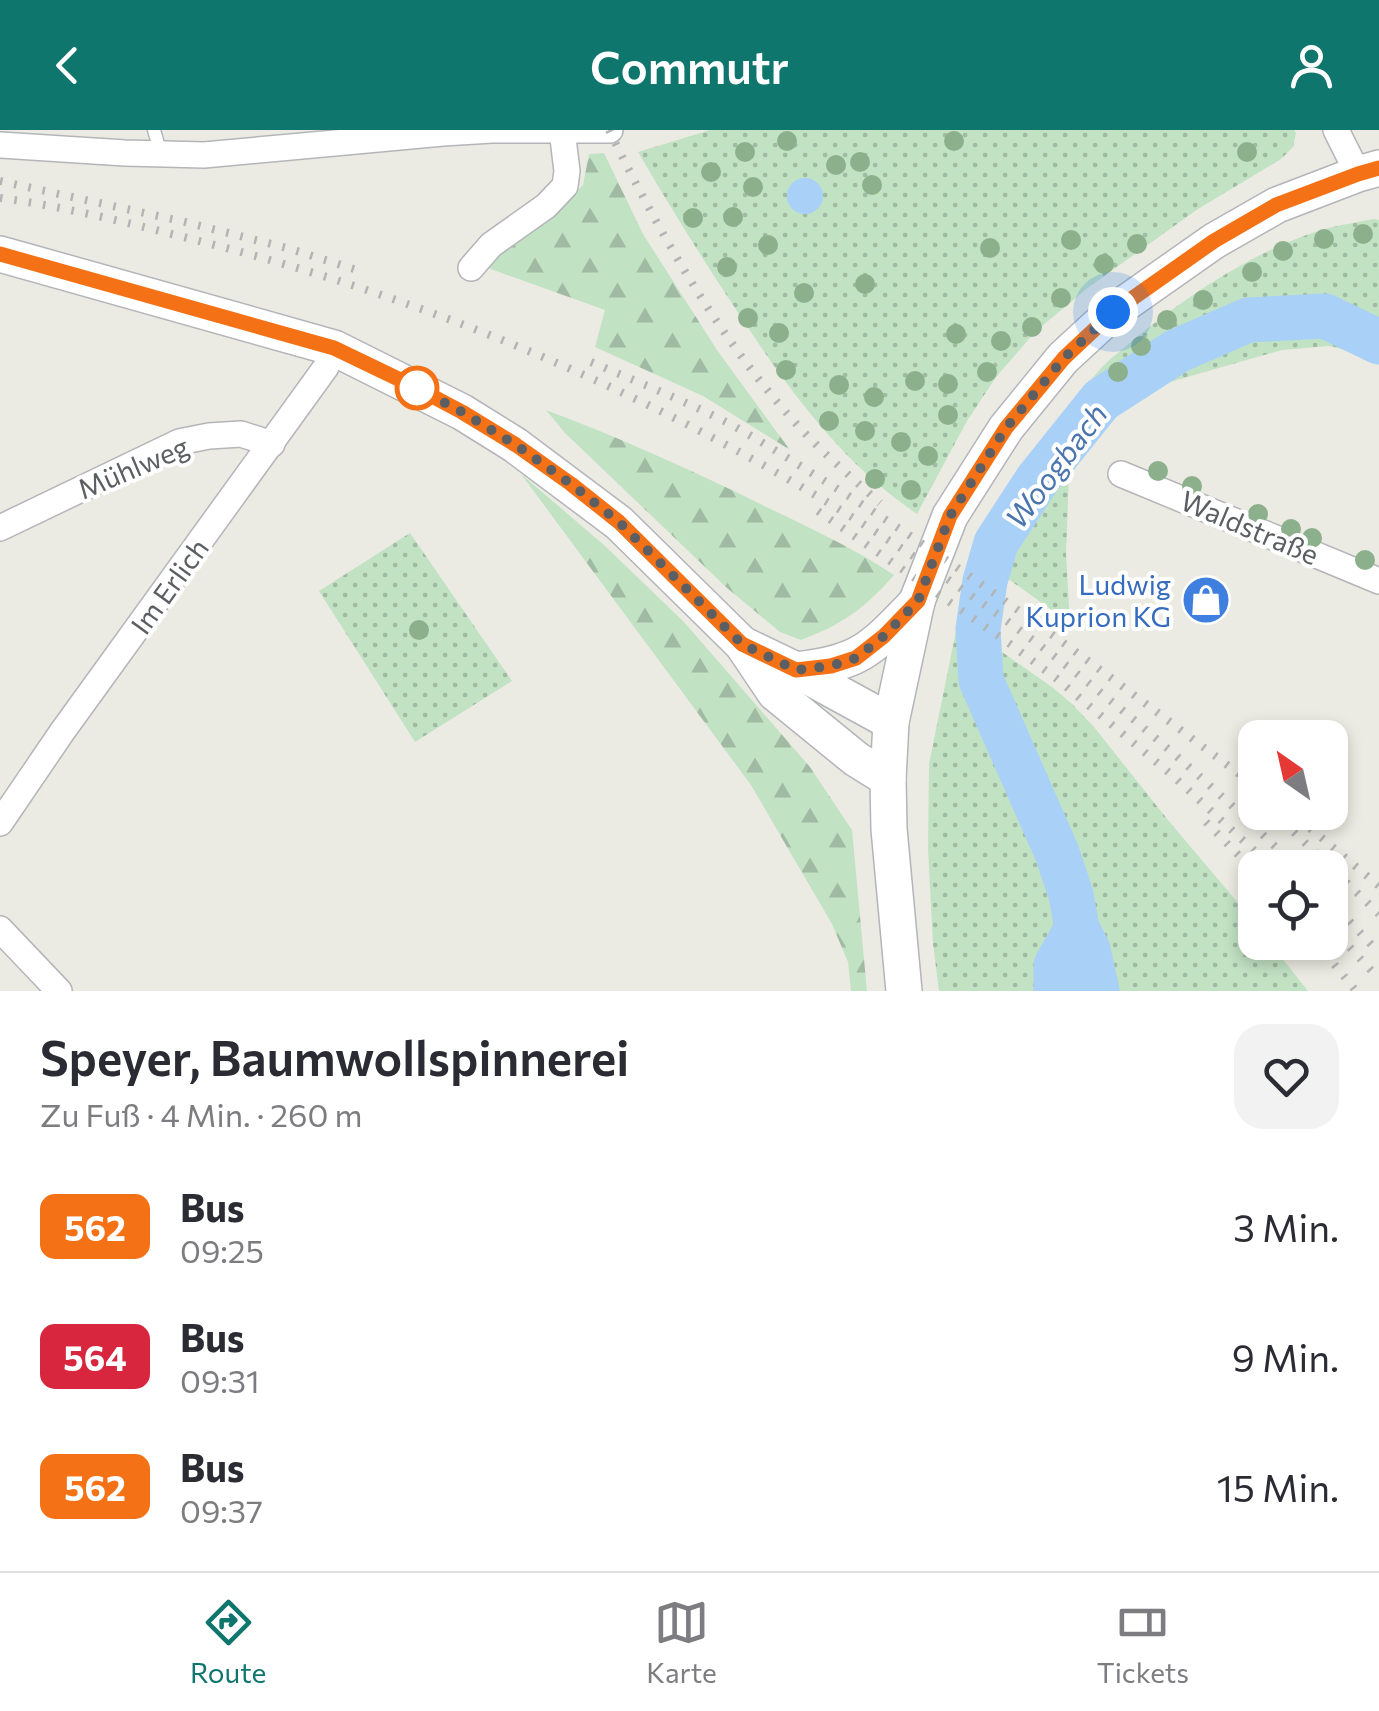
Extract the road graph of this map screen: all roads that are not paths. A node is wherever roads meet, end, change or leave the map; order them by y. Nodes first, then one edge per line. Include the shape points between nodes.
1 (610, 130) edge
2 (1336, 130) edge
3 (562, 131) edge
4 (158, 142) edge
5 (0, 145) edge
6 (1369, 171) edge
7 (0, 254) edge
8 (470, 268) dead end
9 (334, 348) junction
10 (272, 444) junction
11 (1121, 474) dead end
12 (0, 528) edge
13 (1379, 581) edge
14 (918, 601) junction
15 (742, 644) junction
16 (796, 670) junction
17 (892, 722) junction
18 (888, 779) junction
19 (0, 823) edge
20 (0, 929) edge
21 (59, 991) edge
22 (904, 991) edge

1 - 3 street
2 - 6 street
3 - 4 street via 443,133 223,154
3 - 8 street via 565,186
4 - 5 street
6 - 14 main road via 1276,205 1214,241 1113,312 1064,358 1006,428 950,516
7 - 9 main road
9 - 10 street, Im Erlich
9 - 15 main road via 462,412 571,484 619,522
10 - 12 street, Mühlweg via 241,434 179,442
10 - 19 street, Im Erlich
11 - 13 street, Waldstraße
14 - 16 main road via 856,658
14 - 17 main road
15 - 16 main road
15 - 18 main road via 776,693
16 - 17 main road
17 - 18 main road
18 - 22 main road
20 - 21 street

